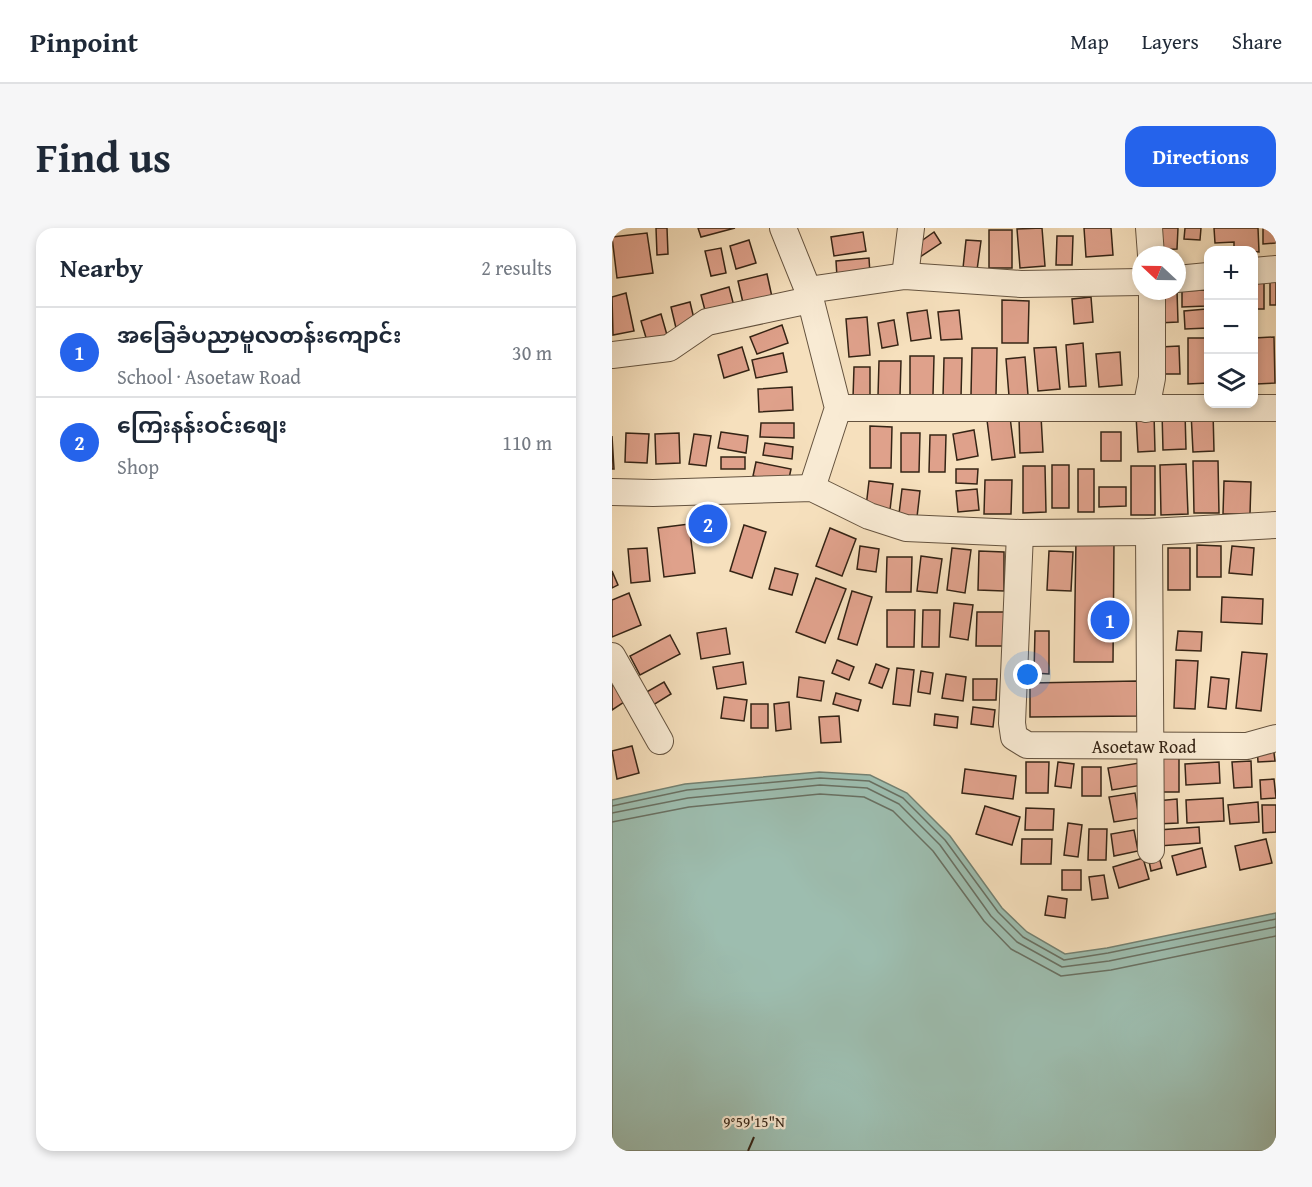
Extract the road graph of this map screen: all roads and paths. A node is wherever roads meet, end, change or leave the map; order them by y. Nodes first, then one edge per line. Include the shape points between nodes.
1 (783, 228) edge
2 (911, 228) edge
3 (1149, 228) edge
4 (1150, 246) edge
5 (1276, 269) edge
6 (1258, 271) edge
7 (904, 276) junction
8 (1204, 276) edge
9 (1186, 278) edge
10 (1132, 282) edge
11 (809, 295) junction
12 (1152, 300) edge
13 (612, 355) edge
14 (838, 408) junction
15 (1276, 408) edge
16 (1146, 409) junction
17 (812, 488) junction
18 (612, 492) edge
19 (1276, 525) edge
20 (1149, 532) junction
21 (1020, 533) junction
22 (612, 656) edge
23 (1276, 738) edge
24 (660, 741) dead end
25 (1150, 746) junction
26 (1151, 850) dead end

1 - 11 street
2 - 7 street
3 - 4 street
5 - 6 street
7 - 10 street via 1021,284
7 - 11 street
8 - 9 street
11 - 13 street via 708,322 669,348
11 - 14 street
12 - 16 street via 1152,378
14 - 16 street
14 - 17 street
15 - 16 street
17 - 18 street
17 - 21 street via 869,516 906,528
19 - 20 street
20 - 21 street
20 - 25 street
21 - 25 street, Asoetaw Road via 1014,737 1027,745
22 - 24 street
23 - 25 street, Asoetaw Road via 1247,746
25 - 26 street

